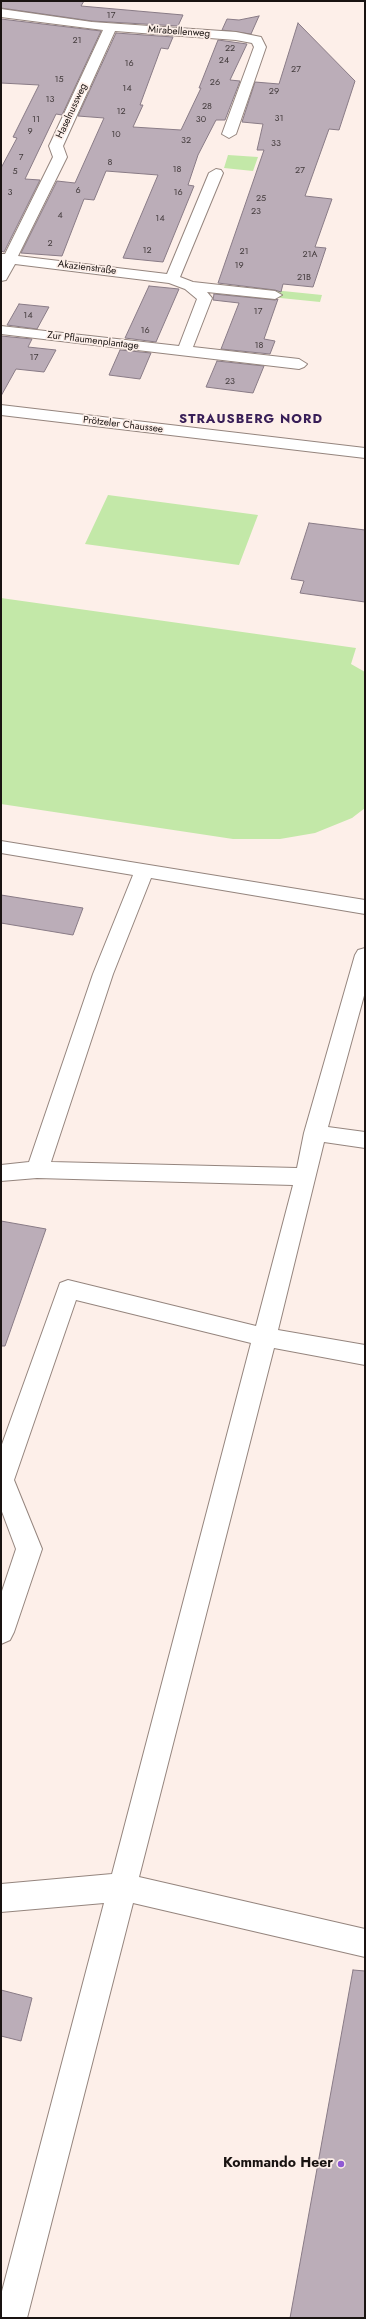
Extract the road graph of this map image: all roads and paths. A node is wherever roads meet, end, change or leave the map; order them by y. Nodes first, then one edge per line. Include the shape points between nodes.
1 (1, 13) edge
2 (110, 28) junction
3 (229, 134) dead end
4 (216, 173) dead end
5 (6, 258) edge
6 (1, 277) edge
7 (172, 279) junction
8 (190, 286) junction
9 (275, 295) dead end
10 (1, 330) edge
11 (184, 351) junction
12 (299, 364) dead end
13 (1, 410) edge
14 (365, 453) edge
15 (1, 847) edge
16 (145, 870) junction
17 (365, 907) edge
18 (365, 955) edge
19 (315, 1133) junction
20 (365, 1140) edge
21 (37, 1170) junction
22 (1, 1173) edge
23 (306, 1177) junction
24 (264, 1337) junction
25 (365, 1355) edge
26 (1, 1632) edge
27 (124, 1887) junction
28 (1, 1898) edge
29 (365, 1943) edge
30 (11, 2318) edge

1 - 2 street, Mirabellenweg
2 - 3 street, Mirabellenweg via 236,36 257,40 260,47
2 - 5 street, Haselnussweg via 56,146 60,157
4 - 7 street
5 - 6 street
5 - 7 street, Akazienstraße
7 - 8 street, Akazienstraße
8 - 9 street, Akazienstraße
8 - 11 street via 205,298
10 - 11 street, Zur Pflaumenplantage
11 - 12 street, Zur Pflaumenplantage
13 - 14 street, Prötzeler Chaussee
15 - 16 street
16 - 17 street
16 - 21 street via 103,974
18 - 19 street
19 - 20 street
19 - 23 street
21 - 22 street
21 - 23 street
23 - 24 street
24 - 25 street
24 - 26 street via 68,1289 2,1480 29,1549
24 - 27 street
27 - 28 street
27 - 29 street
27 - 30 street

